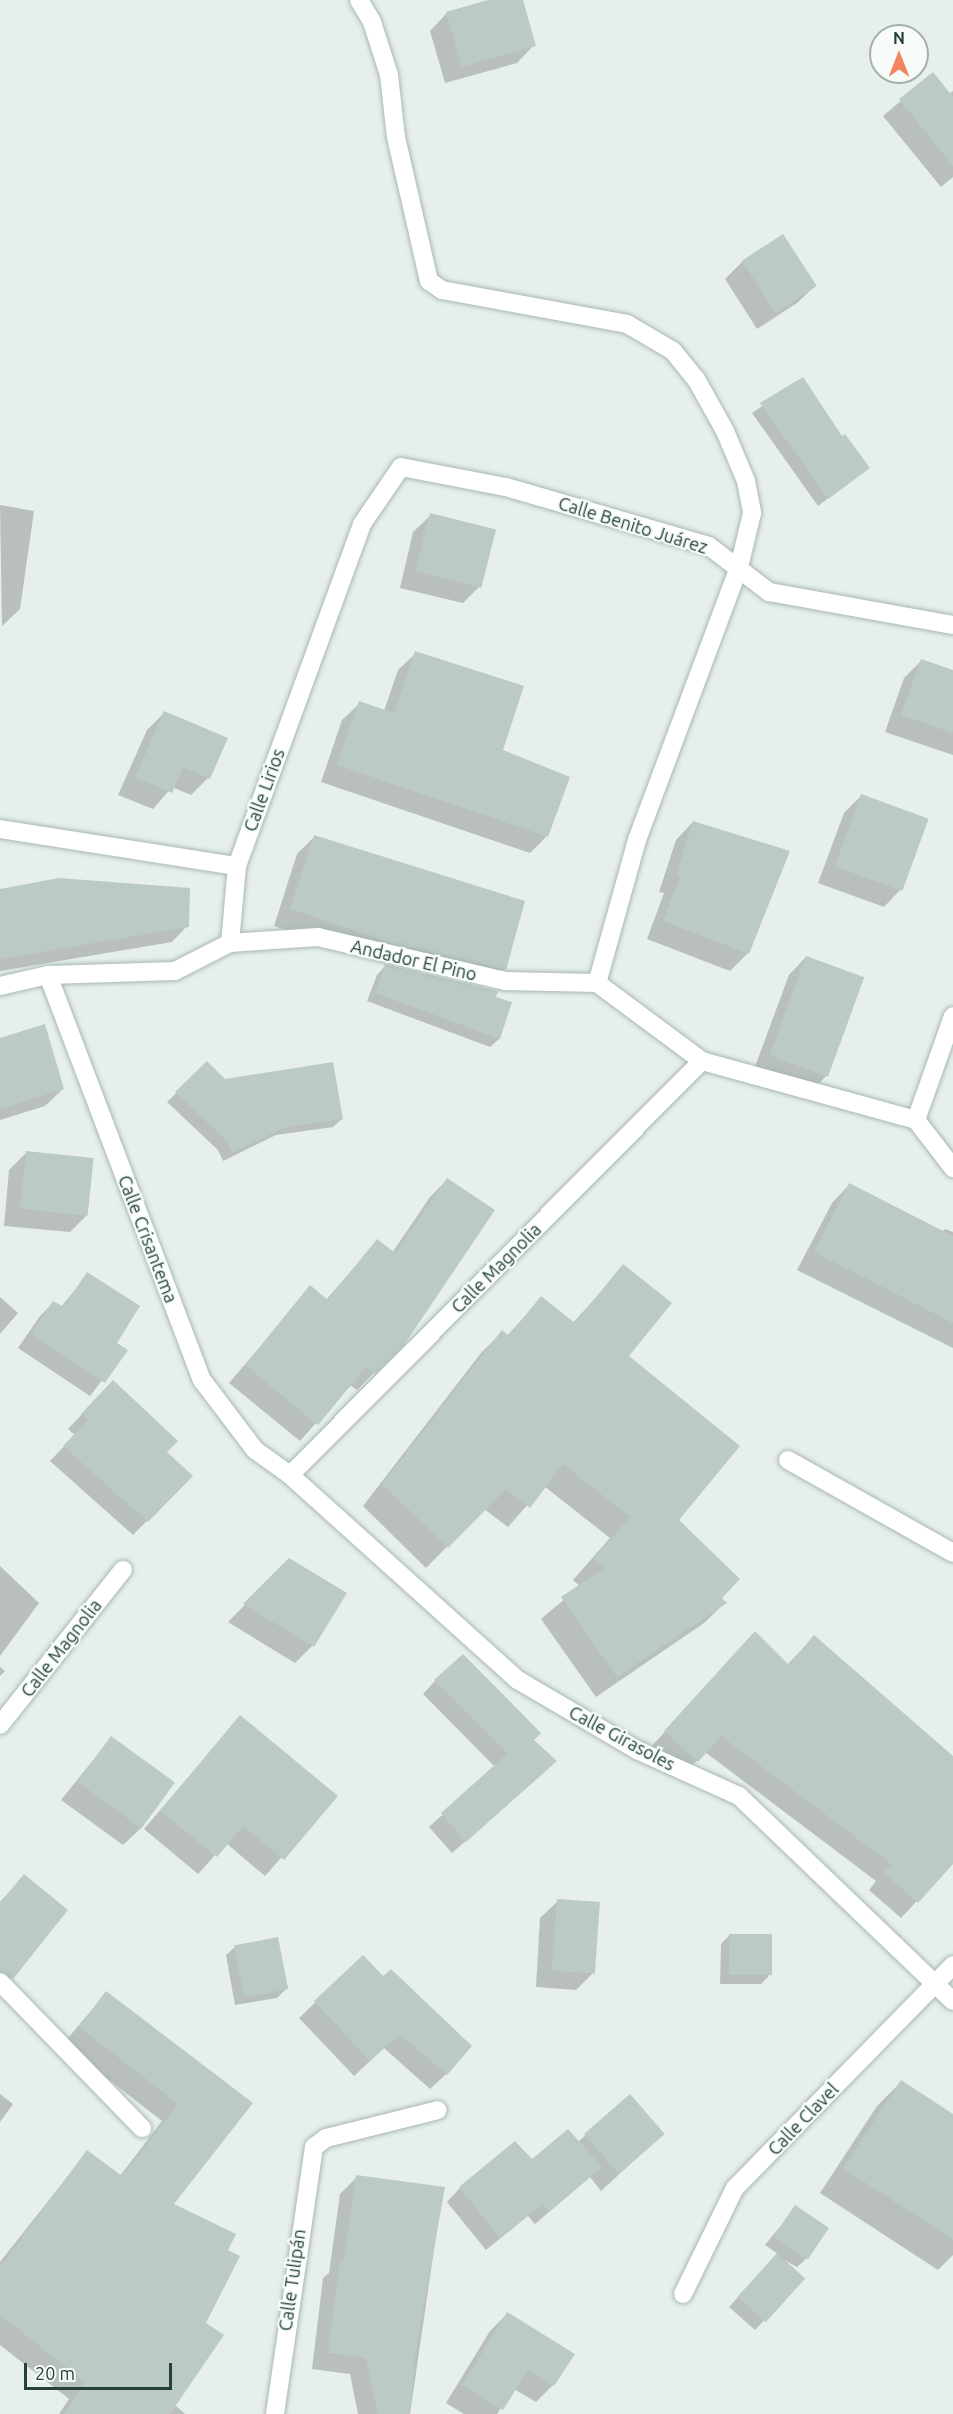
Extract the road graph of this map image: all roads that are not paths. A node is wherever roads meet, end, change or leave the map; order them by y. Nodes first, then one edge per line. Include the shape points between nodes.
1 (359, 0) edge
2 (443, 473) joint
3 (739, 567) junction
4 (953, 626) edge
5 (0, 829) edge
6 (237, 866) junction
7 (230, 943) junction
8 (48, 975) junction
9 (597, 983) junction
10 (0, 986) edge
11 (953, 1016) edge
12 (702, 1061) junction
13 (916, 1120) junction
14 (953, 1168) edge
15 (788, 1460) dead end
16 (290, 1475) junction
17 (953, 1553) edge
18 (123, 1570) dead end
19 (0, 1725) edge
20 (953, 1965) edge
21 (0, 1982) edge
22 (935, 1983) junction
23 (953, 2001) edge
24 (438, 2110) dead end
25 (142, 2128) dead end
26 (683, 2294) dead end
27 (275, 2414) edge

1 - 3 street via 372,22 388,75 396,137 429,281 442,290 627,324 673,351 696,379 725,431 746,482 752,513
2 - 3 street, Calle Benito Juárez via 506,487 710,546
2 - 6 street, Calle Lirios via 401,467 362,524
3 - 4 street, Calle Benito Juárez via 769,592
3 - 9 street via 637,840
5 - 6 street
6 - 7 street, Calle Lirios
7 - 8 street via 175,971
7 - 9 street, Andador El Pino via 318,937 505,981
8 - 10 street
8 - 16 street, Calle Crisantema via 202,1380 255,1450
9 - 12 street
11 - 13 street
12 - 13 street
12 - 16 street, Calle Magnolia
13 - 14 street
15 - 17 street
16 - 22 street, Calle Girasoles via 518,1680 637,1750 739,1796
18 - 19 street, Calle Magnolia
20 - 22 street, Calle Clavel
21 - 25 street
22 - 23 street, Calle Girasoles
22 - 26 street, Calle Clavel via 735,2188
24 - 27 street, Calle Tulipán via 326,2138 314,2147

